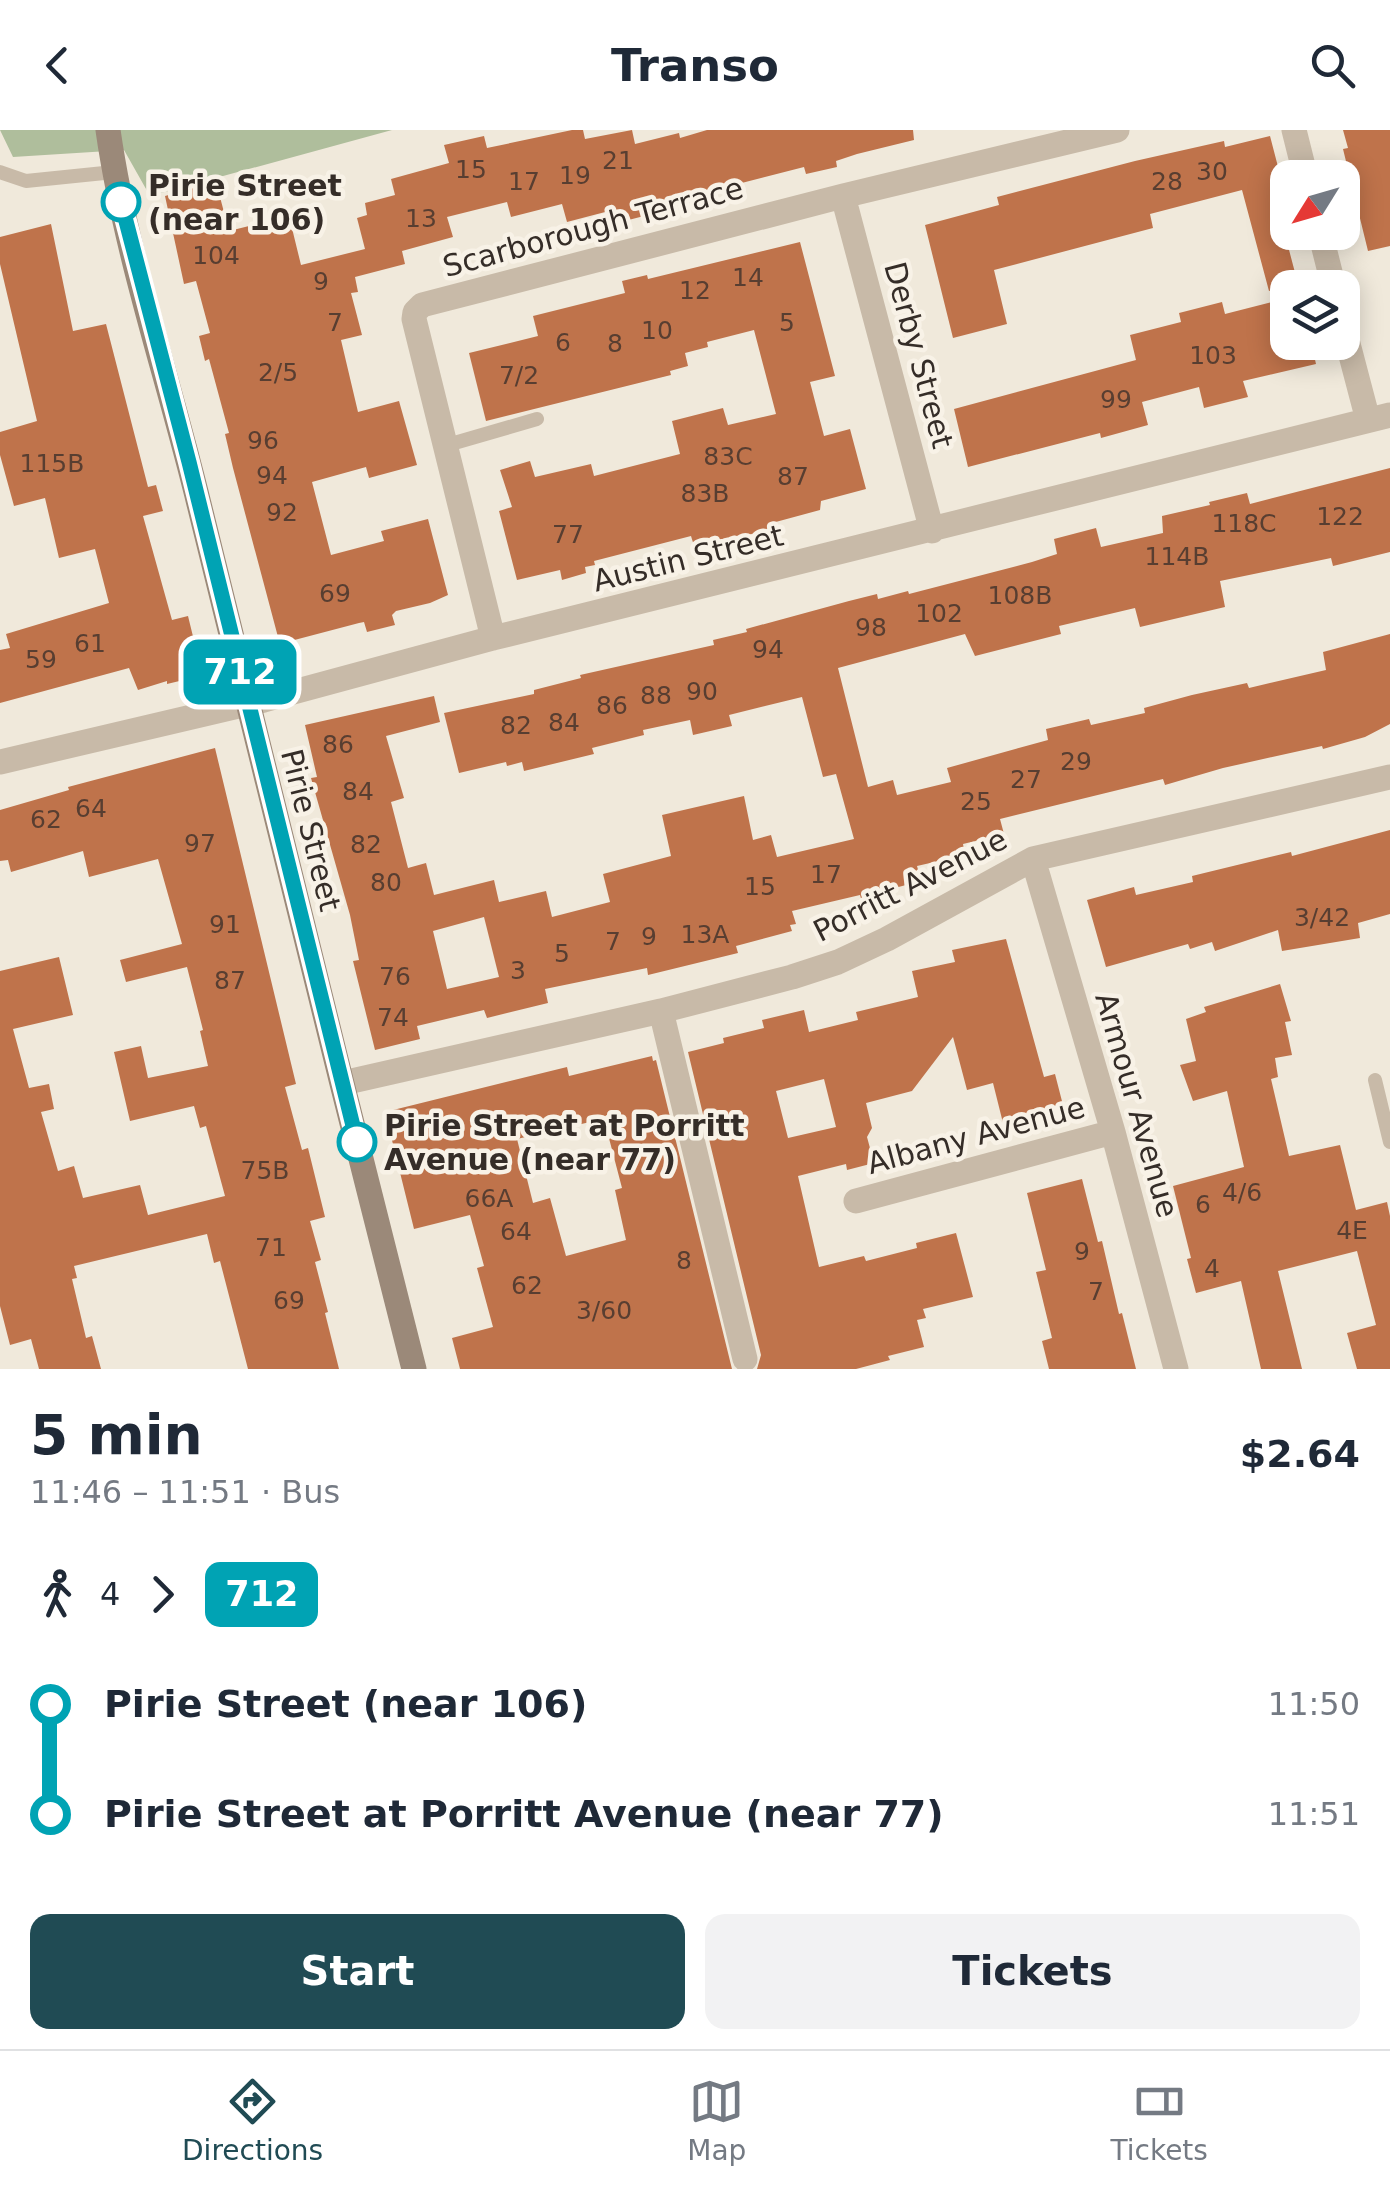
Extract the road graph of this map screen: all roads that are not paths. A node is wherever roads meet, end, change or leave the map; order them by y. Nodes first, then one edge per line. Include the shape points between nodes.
1 (108, 130) edge
2 (1117, 130) edge
3 (1294, 130) edge
4 (1302, 160) edge
5 (0, 172) edge
6 (114, 172) junction
7 (843, 196) junction
8 (1357, 360) edge
9 (1379, 417) edge
10 (537, 419) dead end
11 (444, 446) junction
12 (932, 531) junction
13 (493, 638) junction
14 (247, 704) junction
15 (0, 762) edge
16 (1390, 777) edge
17 (1033, 859) junction
18 (661, 1011) junction
19 (1375, 1080) dead end
20 (342, 1083) junction
21 (1113, 1132) junction
22 (1390, 1142) edge
23 (856, 1201) dead end
24 (745, 1359) dead end
25 (414, 1369) edge
26 (1176, 1369) edge

1 - 6 street, Pirie Street
2 - 7 street, Scarborough Terrace
3 - 4 street
5 - 6 lane via 26,181
6 - 14 street, Pirie Street
7 - 11 street, Scarborough Terrace via 422,305 414,319
7 - 12 street, Derby Street
8 - 9 street
9 - 12 street, Austin Street
10 - 11 lane
11 - 13 street, Scarborough Terrace
12 - 13 street, Austin Street
13 - 14 street, Austin Street
14 - 15 street, Austin Street
14 - 20 street, Pirie Street
16 - 17 street, Porritt Avenue
17 - 18 street, Porritt Avenue via 838,962
17 - 21 street, Armour Avenue
18 - 20 street, Porritt Avenue
18 - 24 street
19 - 22 lane
20 - 25 street, Pirie Street
21 - 23 street, Albany Avenue
21 - 26 street, Armour Avenue

